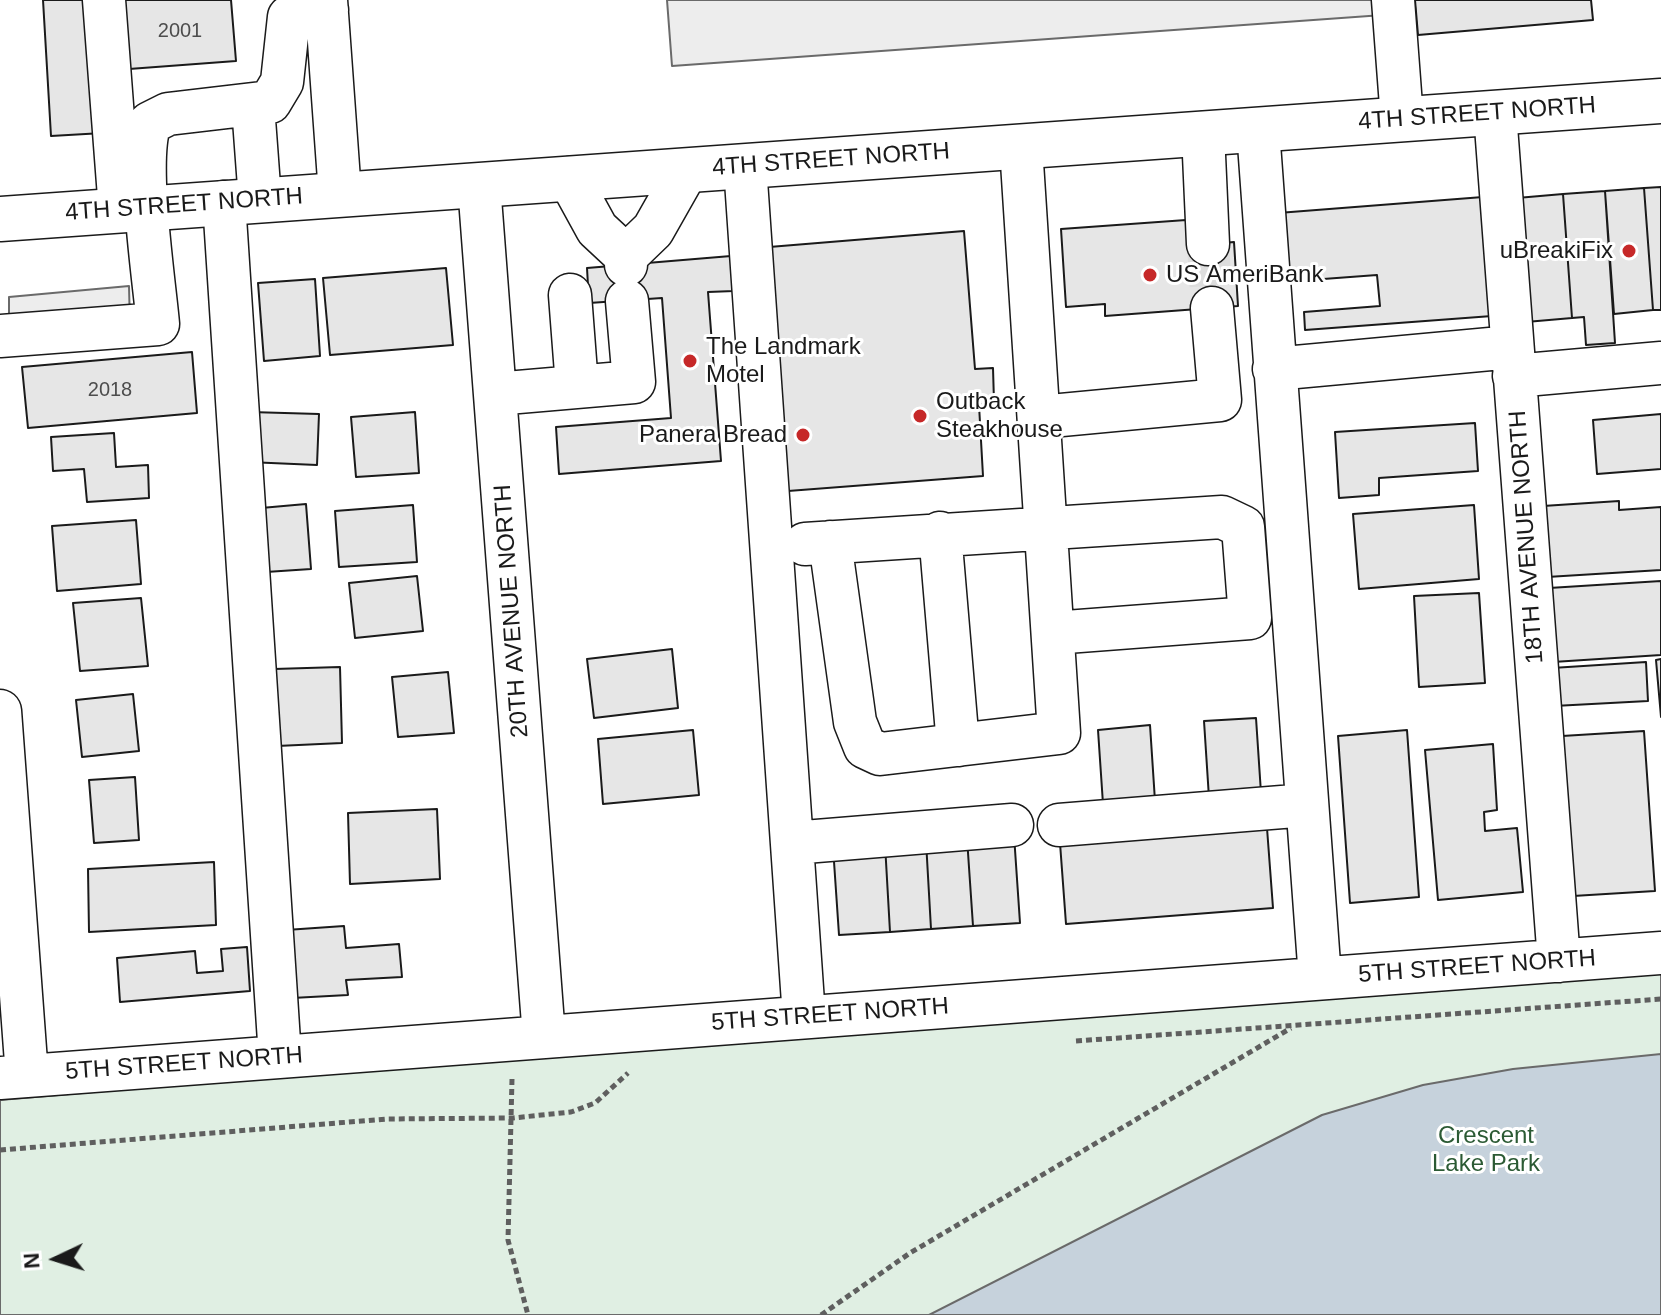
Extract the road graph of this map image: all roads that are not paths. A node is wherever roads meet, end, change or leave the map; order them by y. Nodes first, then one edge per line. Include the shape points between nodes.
1 (104, 0) edge
2 (1393, 0) edge
3 (326, 5) edge
4 (1661, 101) edge
5 (253, 106) junction
6 (1495, 113) junction
7 (1402, 119) junction
8 (1258, 130) junction
9 (1203, 133) junction
10 (1021, 147) junction
11 (745, 166) junction
12 (687, 170) junction
13 (569, 178) junction
14 (479, 185) junction
15 (340, 194) junction
16 (242, 201) junction
17 (134, 209) junction
18 (0, 219) edge
19 (1208, 244) tunnel mouth
20 (626, 274) junction
21 (570, 295) dead end
22 (1212, 308) tunnel mouth
23 (0, 336) edge
24 (1513, 362) junction
25 (1661, 363) edge
26 (1274, 369) junction
27 (577, 386) junction
28 (495, 394) junction
29 (1040, 417) junction
30 (1047, 529) junction
31 (940, 533) junction
32 (830, 542) junction
33 (771, 547) junction
34 (1053, 633) junction
35 (0, 711) edge
36 (958, 745) junction
37 (1307, 805) junction
38 (1012, 825) dead end
39 (1059, 825) dead end
40 (792, 843) junction
41 (1661, 953) edge
42 (1559, 961) junction
43 (1320, 978) junction
44 (804, 1017) junction
45 (529, 1038) junction
46 (280, 1057) junction
47 (14, 1077) edge

1 - 17 street
2 - 7 street
3 - 5 street via 289,17 280,88 267,104
3 - 15 street
4 - 6 main road, 4TH STREET NORTH
5 - 16 street
5 - 17 street via 153,120
6 - 7 main road, 4TH STREET NORTH
6 - 24 street, 18TH AVENUE NORTH
7 - 8 main road, 4TH STREET NORTH
8 - 9 main road, 4TH STREET NORTH
8 - 26 street
9 - 10 main road, 4TH STREET NORTH
9 - 19 street
10 - 11 main road, 4TH STREET NORTH
10 - 29 street
11 - 12 main road, 4TH STREET NORTH
11 - 33 street
12 - 13 main road, 4TH STREET NORTH
12 - 20 street
13 - 14 main road, 4TH STREET NORTH
13 - 20 street
14 - 15 main road, 4TH STREET NORTH
14 - 28 street, 20TH AVENUE NORTH
15 - 16 main road, 4TH STREET NORTH
16 - 17 main road, 4TH STREET NORTH
16 - 46 street
17 - 18 main road, 4TH STREET NORTH
17 - 23 street via 158,324
20 - 27 street via 634,382
21 - 27 street
22 - 29 street via 1220,400
24 - 25 street
24 - 26 street
24 - 42 street, 18TH AVENUE NORTH
26 - 37 street
27 - 28 street
28 - 45 street, 20TH AVENUE NORTH
29 - 30 street
30 - 31 street
30 - 34 street
30 - 34 street via 1222,517 1243,527 1250,618
31 - 32 street
31 - 36 street
32 - 33 street
32 - 36 street via 855,722 865,747 880,754
33 - 40 street
34 - 36 street via 1059,733
35 - 47 street
37 - 39 street
37 - 43 street
38 - 40 street
40 - 44 street
41 - 42 street, 5TH STREET NORTH
42 - 43 street, 5TH STREET NORTH
43 - 44 street, 5TH STREET NORTH
44 - 45 street, 5TH STREET NORTH
45 - 46 street, 5TH STREET NORTH
46 - 47 street, 5TH STREET NORTH

